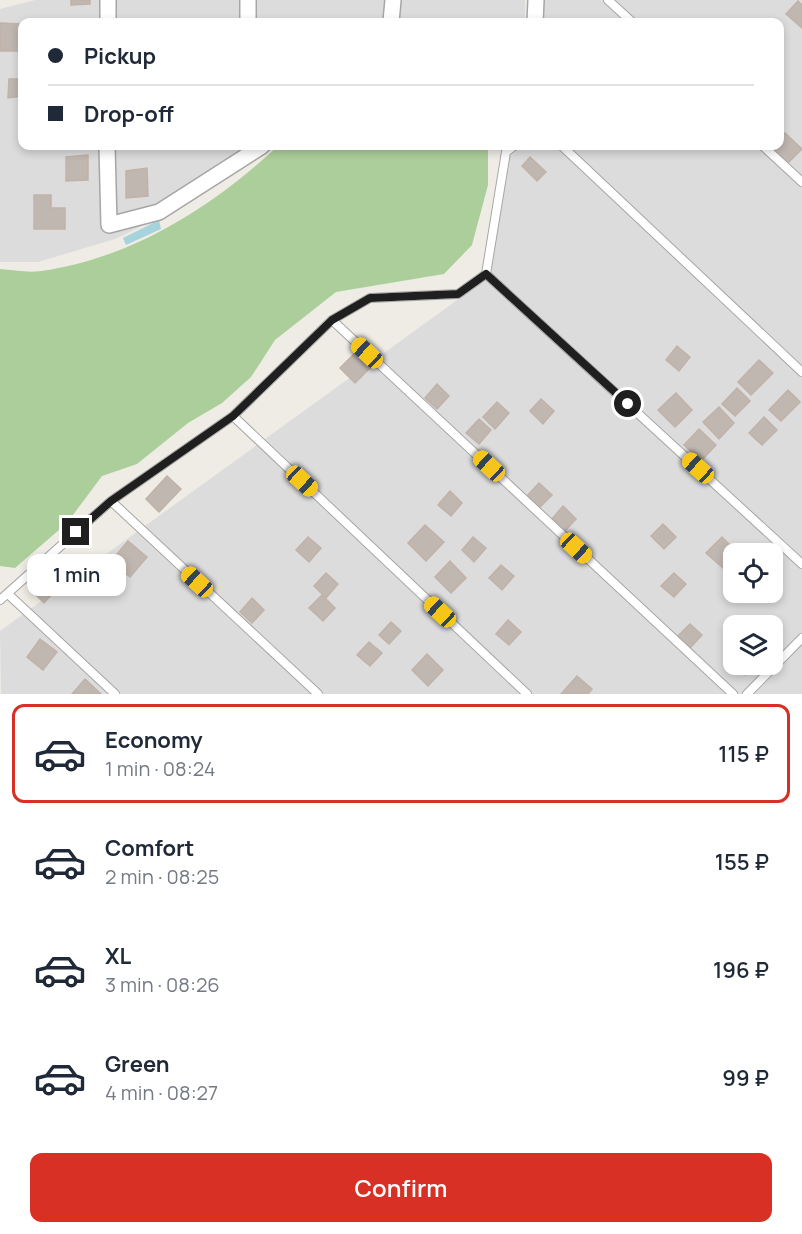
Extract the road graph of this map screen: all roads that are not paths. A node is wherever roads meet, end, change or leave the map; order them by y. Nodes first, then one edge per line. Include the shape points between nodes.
1 (108, 0) edge
2 (248, 0) edge
3 (393, 0) edge
4 (536, 0) edge
5 (608, 0) edge
6 (108, 18) edge
7 (248, 18) edge
8 (391, 18) edge
9 (535, 18) edge
10 (628, 18) edge
11 (107, 150) edge
12 (508, 150) edge
13 (566, 150) edge
14 (767, 150) edge
15 (245, 152) edge
16 (802, 182) edge
17 (486, 274) junction
18 (332, 320) junction
19 (802, 372) edge
20 (233, 416) junction
21 (111, 501) junction
22 (802, 564) edge
23 (8, 594) junction
24 (0, 600) edge
25 (802, 638) edge
26 (115, 694) edge
27 (318, 694) edge
28 (526, 694) edge
29 (733, 694) edge
30 (747, 694) edge

1 - 6 street
2 - 7 street
3 - 8 street
4 - 9 street
5 - 10 lane
11 - 15 street via 109,225 159,212
12 - 17 lane
13 - 19 lane
14 - 16 lane
17 - 18 lane via 458,294 370,298
17 - 22 lane
18 - 20 lane
18 - 29 lane
20 - 21 lane
20 - 28 lane
21 - 23 lane
21 - 27 lane
23 - 24 lane
23 - 26 lane
25 - 30 lane

